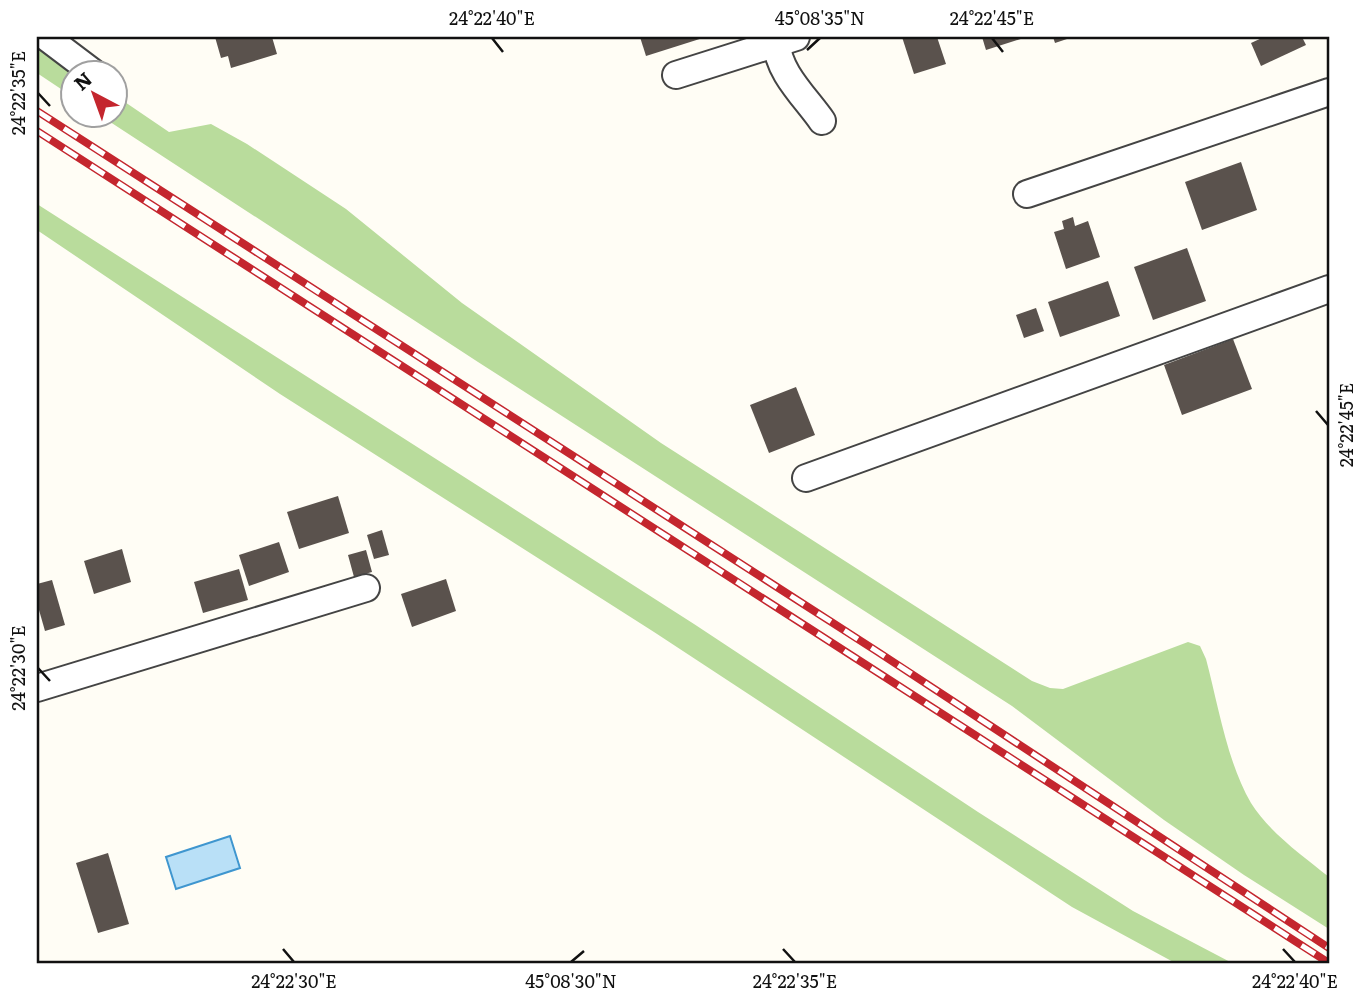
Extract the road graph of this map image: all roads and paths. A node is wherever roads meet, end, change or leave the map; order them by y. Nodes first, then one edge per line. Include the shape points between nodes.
1 (46, 37) edge
2 (787, 40) edge
3 (76, 60) edge
4 (676, 75) dead end
5 (1329, 92) edge
6 (822, 121) dead end
7 (1027, 194) dead end
8 (1329, 289) edge
9 (806, 478) dead end
10 (366, 588) dead end
11 (37, 688) edge

1 - 3 street
2 - 4 street
2 - 6 street via 777,55
5 - 7 street
8 - 9 street
10 - 11 street

